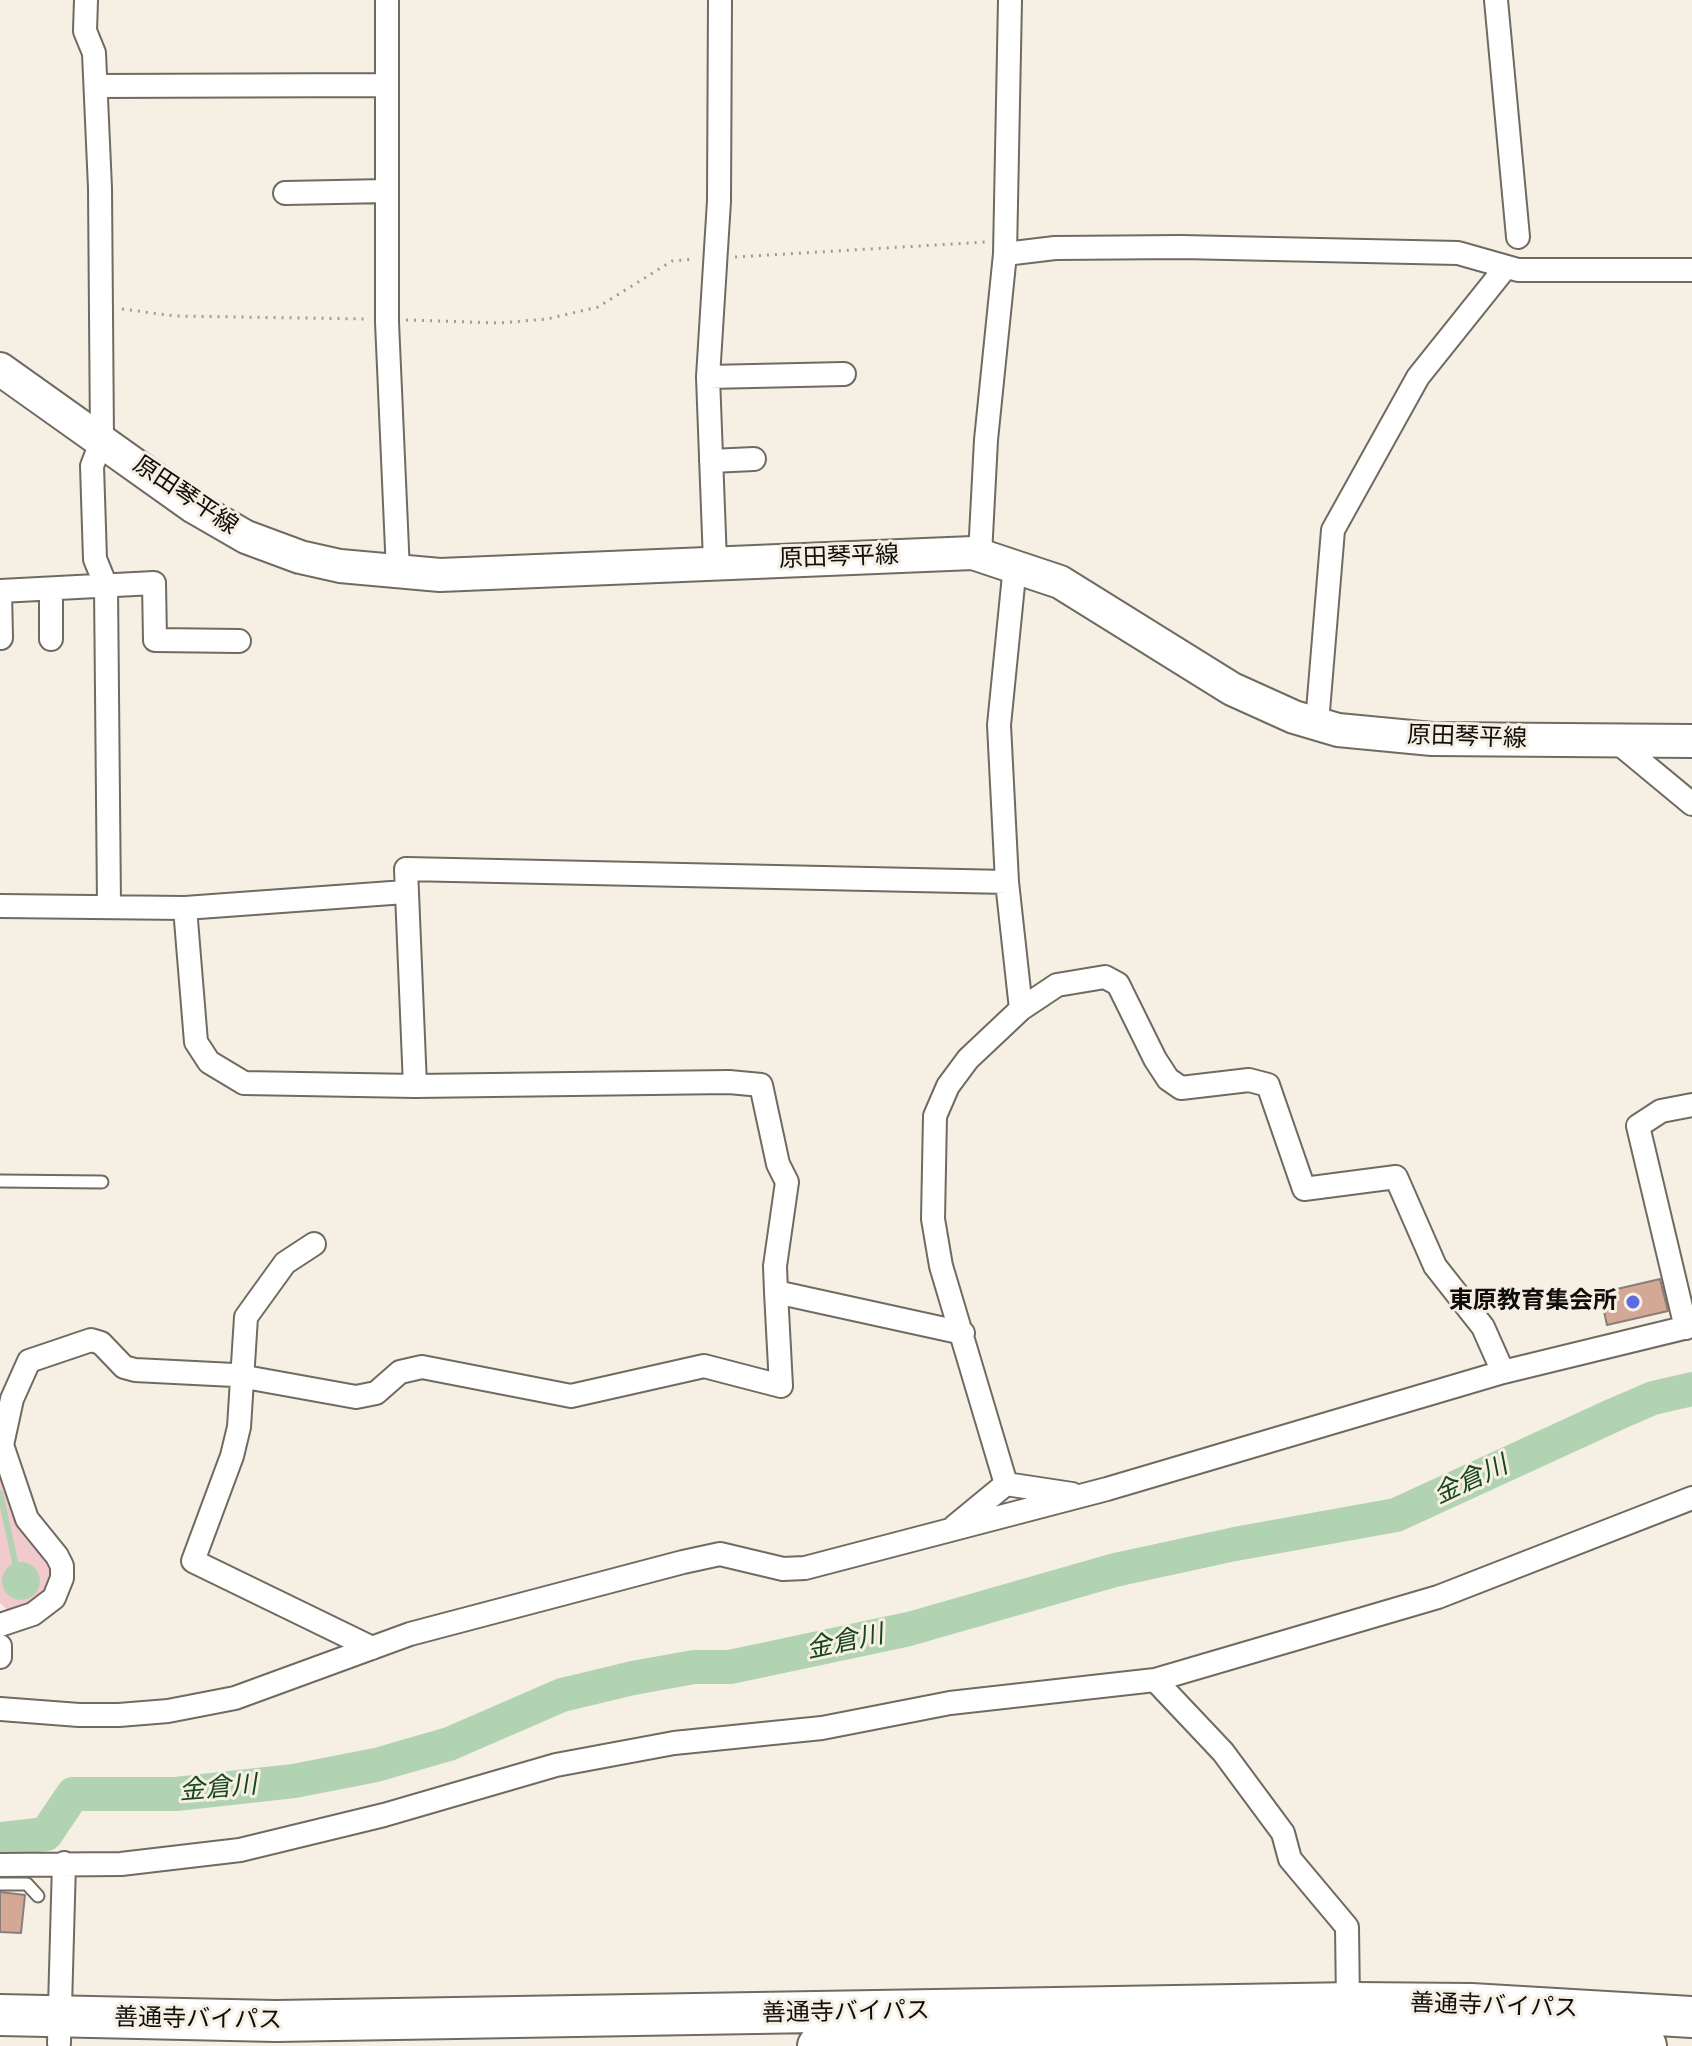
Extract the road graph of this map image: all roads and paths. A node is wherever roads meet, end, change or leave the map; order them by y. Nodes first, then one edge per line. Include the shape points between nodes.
1 (86, 0) edge
2 (387, 0) edge
3 (720, 0) edge
4 (1010, 0) edge
5 (1496, 0) edge
6 (386, 85) junction
7 (96, 86) junction
8 (387, 191) junction
9 (285, 193) dead end
10 (1518, 237) dead end
11 (1005, 248) junction
12 (716, 258) junction
13 (1506, 267) junction
14 (1692, 270) edge
15 (103, 307) junction
16 (387, 320) junction
17 (0, 369) edge
18 (844, 374) dead end
19 (708, 377) junction
20 (102, 440) junction
21 (754, 459) dead end
22 (711, 461) junction
23 (980, 555) junction
24 (715, 562) junction
25 (1015, 565) junction
26 (398, 572) junction
27 (106, 586) junction
28 (51, 589) junction
29 (0, 592) edge
30 (1, 638) edge
31 (51, 639) dead end
32 (239, 641) dead end
33 (1317, 723) junction
34 (1616, 741) junction
35 (1692, 741) edge
36 (1692, 804) edge
37 (1007, 882) junction
38 (405, 892) junction
39 (109, 905) junction
40 (0, 906) edge
41 (185, 908) junction
42 (1021, 1009) junction
43 (415, 1086) junction
44 (1692, 1105) edge
45 (0, 1181) edge
46 (102, 1182) dead end
47 (314, 1244) dead end
48 (776, 1292) junction
49 (1689, 1327) edge
50 (963, 1333) junction
51 (1503, 1372) junction
52 (243, 1377) junction
53 (1006, 1484) junction
54 (1081, 1496) junction
55 (1692, 1498) edge
56 (950, 1530) junction
57 (0, 1625) edge
58 (0, 1646) edge
59 (372, 1648) junction
60 (0, 1657) edge
61 (1155, 1680) junction
62 (0, 1709) edge
63 (64, 1863) junction
64 (0, 1865) edge
65 (0, 1884) edge
66 (38, 1896) dead end
67 (0, 2015) edge
68 (1692, 2017) edge
69 (1350, 2027) edge
70 (59, 2030) junction
71 (0, 2040) edge
72 (164, 2046) edge
73 (818, 2046) edge
74 (1646, 2046) edge

1 - 7 street via 85,31 94,53
2 - 6 street
3 - 12 street
4 - 11 street
5 - 10 street
6 - 7 street
6 - 8 street
7 - 15 street
8 - 9 street
8 - 16 street
11 - 12 path
11 - 13 street via 1458,253
11 - 23 street
12 - 16 path via 672,261 598,307 547,319
12 - 19 street
13 - 14 street
13 - 33 street via 1418,377 1333,530
15 - 16 path via 175,316
15 - 20 street
16 - 26 street
17 - 20 main road, 原田琴平線
18 - 19 street via 778,384
19 - 22 street
20 - 26 main road, 原田琴平線 via 194,507 246,537 327,563
20 - 27 street via 92,466 95,559
21 - 22 street
22 - 24 street
23 - 24 main road, 原田琴平線
23 - 25 main road, 原田琴平線
24 - 26 main road, 原田琴平線 via 440,575
25 - 33 main road, 原田琴平線 via 1060,582 1232,689
25 - 37 street via 999,725
27 - 28 street
27 - 32 street via 154,583 155,640
27 - 39 street
28 - 29 street
28 - 31 street
29 - 30 street
33 - 34 main road, 原田琴平線 via 1338,730 1432,739
34 - 35 main road, 原田琴平線
34 - 36 street
37 - 38 street via 406,869
37 - 42 street
38 - 41 street
38 - 43 street
39 - 40 street
39 - 41 street
41 - 43 street via 196,1042 209,1062 244,1083
42 - 50 street via 968,1059 935,1116 933,1219 941,1266
42 - 51 street via 1057,985 1105,977 1118,984 1155,1059 1181,1088 1249,1080 1268,1085 1304,1189 1396,1177 1435,1266 1483,1327
43 - 48 street via 761,1085 778,1164 787,1182
44 - 49 street via 1661,1111 1638,1126
45 - 46 lane
47 - 52 street via 285,1263 246,1317
48 - 50 street
48 - 52 street via 781,1386 704,1366 571,1396 422,1367 400,1372 367,1397
49 - 51 street
50 - 53 street
51 - 54 street
52 - 57 street via 135,1370 91,1340 29,1361 12,1399 2,1445 27,1519 57,1556 62,1578 54,1598 33,1614
52 - 59 street via 232,1456 193,1561
53 - 54 street
53 - 56 street
54 - 56 street
55 - 61 street via 1438,1597
56 - 59 street via 805,1568 783,1569 720,1554
58 - 60 street
59 - 62 street via 235,1698 183,1708 79,1715
61 - 63 street via 950,1703 822,1728 674,1743 556,1765 240,1850 121,1864
61 - 69 street via 1223,1752 1283,1833 1290,1859 1347,1927
63 - 64 street
63 - 70 street
65 - 66 lane via 27,1884
67 - 70 highway, 善通寺バイパス
68 - 69 highway, 善通寺バイパス via 1471,2004
69 - 70 highway, 善通寺バイパス via 276,2021
69 - 73 highway, 善通寺バイパス
69 - 74 highway, 善通寺バイパス
70 - 71 highway, 善通寺バイパス
70 - 72 highway, 善通寺バイパス

